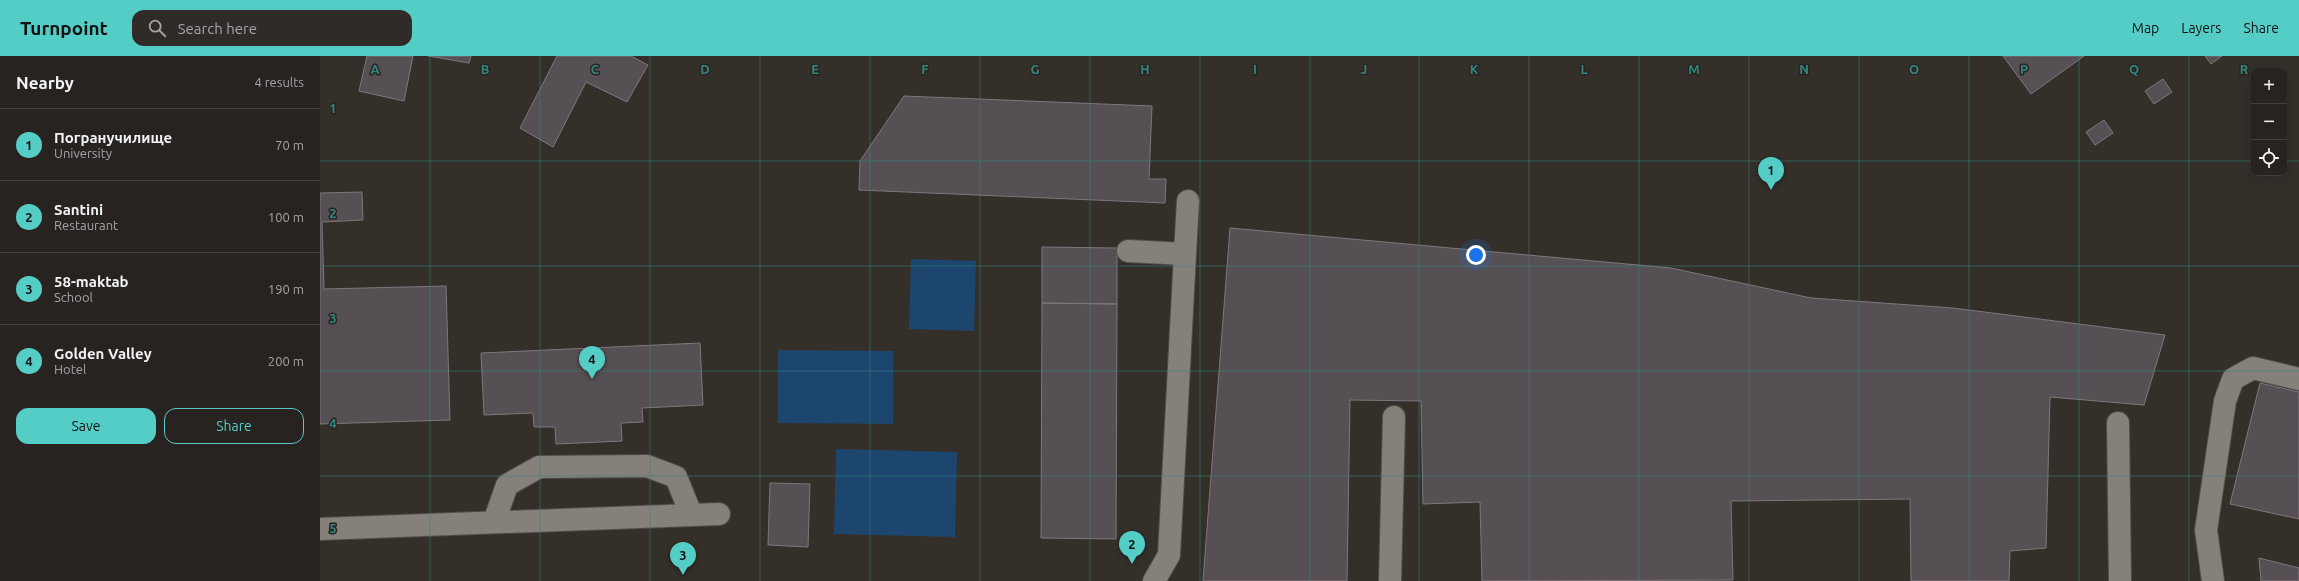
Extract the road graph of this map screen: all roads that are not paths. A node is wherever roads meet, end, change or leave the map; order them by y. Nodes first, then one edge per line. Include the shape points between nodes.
1 (1188, 201) dead end
2 (1128, 251) dead end
3 (1185, 254) junction
4 (2299, 380) edge
5 (1394, 416) dead end
6 (2118, 423) dead end
7 (691, 514) junction
8 (719, 514) dead end
9 (494, 522) junction
10 (320, 529) edge
11 (1154, 581) edge
12 (1390, 581) edge
13 (2120, 581) edge
14 (2213, 581) edge

1 - 3 lane
2 - 3 lane
3 - 11 lane via 1169,555
4 - 14 lane via 2253,368 2233,378 2225,401 2206,530
5 - 12 lane
6 - 13 lane
7 - 8 lane
7 - 9 lane
7 - 9 lane via 676,477 647,466 539,467 506,485
9 - 10 lane

